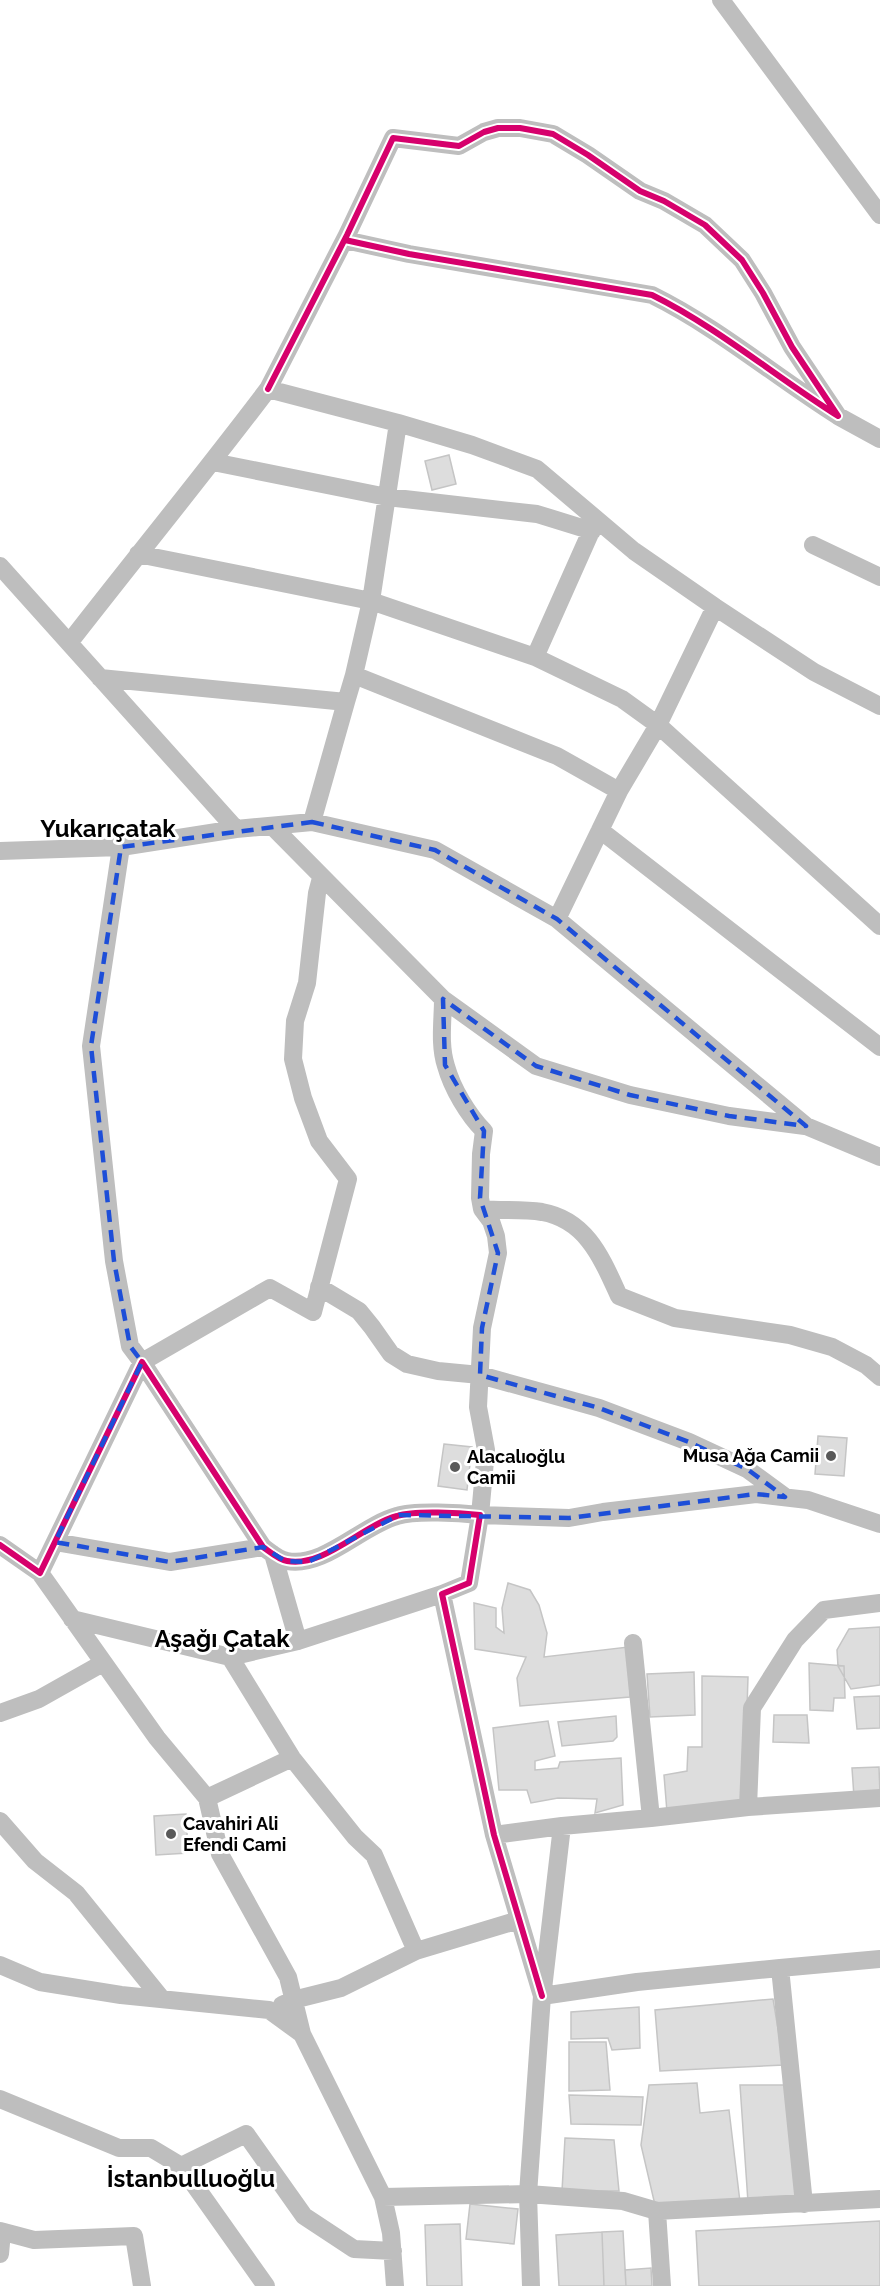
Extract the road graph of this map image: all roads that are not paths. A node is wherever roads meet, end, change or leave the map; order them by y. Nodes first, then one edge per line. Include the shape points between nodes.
1 (721, 0) edge
2 (880, 215) edge
3 (345, 240) junction
4 (268, 389) junction
5 (838, 416) junction
6 (398, 423) junction
7 (880, 439) edge
8 (213, 462) junction
9 (387, 497) junction
10 (594, 525) junction
11 (813, 545) dead end
12 (138, 554) junction
13 (0, 566) edge
14 (880, 577) edge
15 (371, 601) junction
16 (715, 607) junction
17 (69, 643) junction
18 (535, 657) junction
19 (354, 675) junction
20 (100, 678) junction
21 (346, 702) junction
22 (880, 706) edge
23 (658, 725) junction
24 (619, 791) junction
25 (312, 822) junction
26 (272, 826) junction
27 (236, 829) junction
28 (600, 830) junction
29 (121, 847) junction
30 (0, 851) edge
31 (321, 878) junction
32 (557, 919) junction
33 (880, 926) edge
34 (443, 999) junction
35 (880, 1047) edge
36 (806, 1126) junction
37 (880, 1155) edge
38 (482, 1209) junction
39 (319, 1287) junction
40 (142, 1362) junction
41 (480, 1375) junction
42 (880, 1377) edge
43 (785, 1497) junction
44 (480, 1515) junction
45 (880, 1524) edge
46 (55, 1542) junction
47 (0, 1545) edge
48 (268, 1551) junction
49 (40, 1573) junction
50 (442, 1594) junction
51 (880, 1603) edge
52 (72, 1619) junction
53 (298, 1641) junction
54 (633, 1643) dead end
55 (230, 1657) junction
56 (104, 1663) junction
57 (0, 1713) edge
58 (292, 1758) junction
59 (880, 1797) edge
60 (207, 1798) junction
61 (748, 1807) junction
62 (651, 1818) junction
63 (0, 1821) edge
64 (562, 1826) junction
65 (495, 1835) junction
66 (519, 1920) junction
67 (416, 1951) junction
68 (880, 1959) edge
69 (0, 1966) edge
70 (780, 1968) junction
71 (542, 1996) junction
72 (161, 1998) junction
73 (293, 2000) junction
74 (269, 2010) junction
75 (302, 2034) junction
76 (0, 2099) edge
77 (181, 2166) junction
78 (528, 2194) junction
79 (383, 2197) junction
80 (880, 2199) edge
81 (804, 2204) junction
82 (657, 2211) junction
83 (1, 2232) edge
84 (393, 2251) junction
85 (0, 2254) edge
86 (142, 2286) edge
87 (266, 2286) edge
88 (395, 2286) edge
89 (531, 2286) edge
90 (662, 2286) edge

1 - 2 street
3 - 4 street
3 - 5 street via 652,295 686,312
3 - 5 street via 393,138 459,146 498,128 554,134 640,191 705,225 742,260 792,347
4 - 6 street
4 - 8 street
5 - 7 street
6 - 9 street
6 - 10 street via 537,469
8 - 9 street
8 - 12 street
9 - 10 street via 537,514
9 - 15 street
10 - 16 street
10 - 18 street
11 - 14 street
12 - 15 street
12 - 17 street
13 - 17 street
15 - 18 street
15 - 19 street
16 - 22 street via 814,672
16 - 23 street
17 - 20 street
18 - 23 street via 622,699
19 - 21 street
19 - 24 street via 557,756
20 - 21 street
20 - 27 street
21 - 25 street
23 - 24 street
23 - 33 street
24 - 28 street
25 - 26 street
25 - 32 street via 435,850
26 - 27 street
26 - 31 street
27 - 29 street
28 - 32 street
28 - 35 street
29 - 30 street
29 - 40 street via 91,1046 114,1261 130,1346
31 - 34 street
31 - 39 street via 307,983 295,1021 293,1059 319,1141 348,1179
32 - 36 street
34 - 36 street via 536,1066 630,1095 729,1116
34 - 38 street via 445,1065 484,1131
36 - 37 street
38 - 41 street via 496,1236 498,1253 482,1328
38 - 42 street via 543,1212 573,1223 598,1252 619,1296 675,1318 790,1335 832,1347
39 - 40 street via 313,1312 270,1288
39 - 41 street via 359,1311 391,1354 407,1364
40 - 46 street
40 - 48 street
41 - 43 street via 599,1408 689,1442 747,1470
41 - 44 street via 478,1407 486,1450
43 - 44 street via 756,1494 569,1518
43 - 45 street via 808,1500
44 - 48 street via 399,1515 373,1525 308,1562 285,1561
44 - 50 street via 469,1582
46 - 48 street via 170,1562
46 - 49 street
47 - 49 street
48 - 53 street
49 - 52 street
50 - 53 street
50 - 65 street
51 - 61 street via 824,1610 795,1640 752,1708
52 - 55 street
52 - 56 street
53 - 55 street
54 - 62 street
55 - 58 street
56 - 57 street via 39,1699
56 - 60 street via 157,1738
58 - 60 street
58 - 67 street via 374,1856
59 - 61 street
60 - 73 street via 220,1854 288,1977
61 - 62 street
62 - 64 street
63 - 72 street via 35,1861 76,1893
64 - 65 street
64 - 71 street
65 - 66 street
66 - 67 street
66 - 71 street
67 - 73 street via 342,1988
68 - 70 street
69 - 72 street via 40,1982
70 - 71 street
70 - 81 street
71 - 78 street
72 - 74 street
73 - 74 street
73 - 75 street
74 - 75 street
75 - 79 street
76 - 77 street via 119,2148 151,2148
77 - 84 street via 246,2134 304,2216 354,2250
77 - 87 street
78 - 79 street
78 - 82 street via 623,2201
78 - 89 street
79 - 84 street
80 - 81 street
81 - 82 street
82 - 90 street
83 - 85 street
83 - 86 street via 34,2240 134,2236
84 - 88 street

